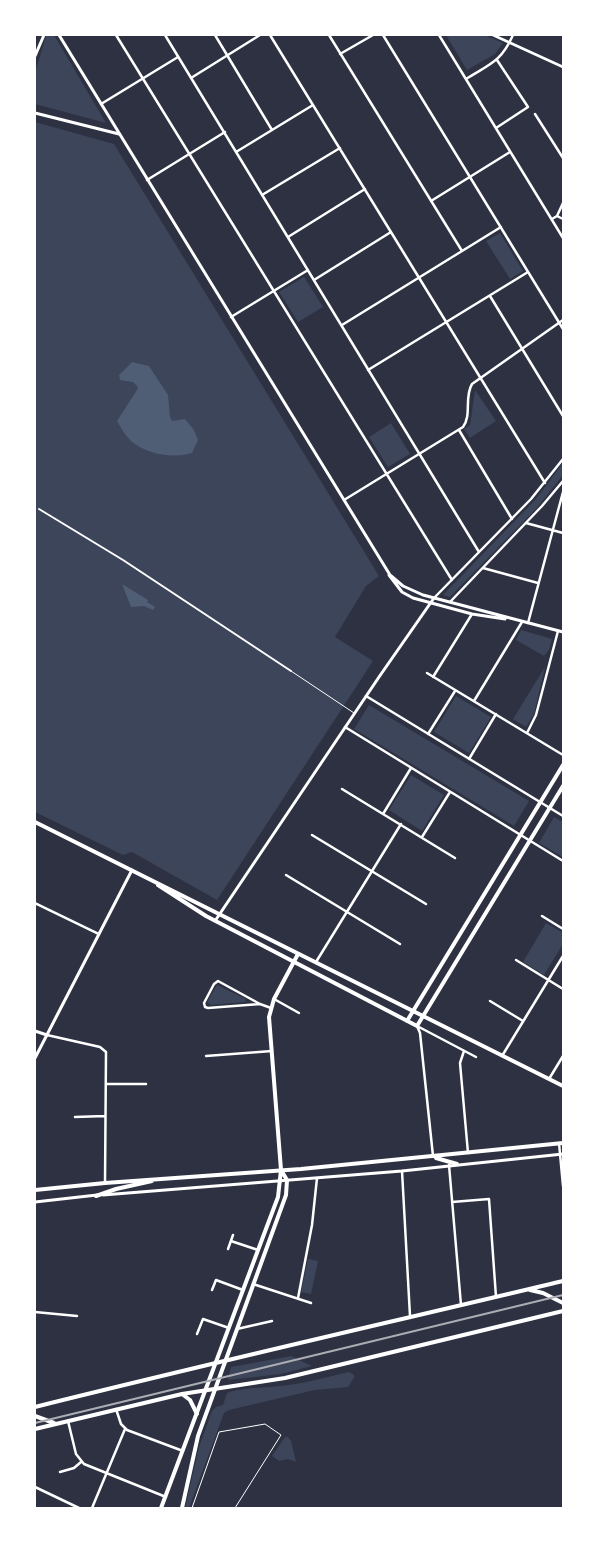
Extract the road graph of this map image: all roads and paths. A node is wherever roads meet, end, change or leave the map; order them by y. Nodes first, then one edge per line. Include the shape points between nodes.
1 (44, 35) edge
2 (59, 35) edge
3 (116, 35) edge
4 (165, 35) edge
5 (215, 35) edge
6 (260, 35) edge
7 (270, 35) edge
8 (329, 35) edge
9 (373, 35) edge
10 (383, 35) edge
11 (439, 35) edge
12 (493, 35) edge
13 (513, 35) edge
14 (510, 43) junction
15 (340, 54) junction
16 (227, 55) junction
17 (35, 56) edge
18 (178, 56) junction
19 (497, 60) junction
20 (563, 67) edge
21 (142, 78) junction
22 (191, 78) junction
23 (466, 79) junction
24 (101, 104) junction
25 (313, 105) junction
26 (35, 113) edge
27 (535, 114) dead end
28 (496, 128) junction
29 (272, 130) junction
30 (225, 132) junction
31 (120, 135) junction
32 (340, 148) junction
33 (236, 152) junction
34 (510, 152) junction
35 (189, 154) junction
36 (563, 158) edge
37 (470, 177) junction
38 (148, 180) junction
39 (365, 189) junction
40 (262, 195) junction
41 (431, 201) junction
42 (563, 203) edge
43 (557, 216) junction
44 (552, 219) junction
45 (563, 219) edge
46 (501, 227) junction
47 (391, 232) junction
48 (288, 237) junction
49 (563, 238) edge
50 (462, 251) junction
51 (308, 270) junction
52 (528, 272) junction
53 (419, 278) junction
54 (314, 280) junction
55 (273, 291) junction
56 (490, 296) junction
57 (231, 317) junction
58 (563, 320) edge
59 (447, 322) junction
60 (559, 322) junction
61 (342, 326) junction
62 (563, 329) edge
63 (521, 348) junction
64 (368, 370) junction
65 (480, 378) junction
66 (563, 416) edge
67 (459, 430) junction
68 (419, 454) junction
69 (563, 459) edge
70 (386, 474) junction
71 (563, 480) edge
72 (545, 483) junction
73 (563, 492) edge
74 (343, 501) junction
75 (39, 509) dead end
76 (512, 519) junction
77 (525, 523) junction
78 (552, 531) junction
79 (563, 534) edge
80 (479, 552) junction
81 (483, 568) junction
82 (386, 570) junction
83 (452, 580) junction
84 (538, 583) junction
85 (434, 598) junction
86 (450, 602) junction
87 (432, 603) junction
88 (472, 614) junction
89 (509, 619) junction
90 (522, 622) junction
91 (527, 624) junction
92 (558, 631) junction
93 (563, 632) edge
94 (291, 671) joint
95 (427, 673) dead end
96 (433, 677) junction
97 (455, 691) junction
98 (366, 696) junction
99 (474, 701) junction
100 (354, 713) junction
101 (496, 714) junction
102 (345, 728) junction
103 (527, 733) junction
104 (428, 734) junction
105 (563, 755) edge
106 (469, 759) junction
107 (563, 765) edge
108 (411, 768) junction
109 (563, 786) edge
110 (342, 789) dead end
111 (450, 792) junction
112 (540, 802) junction
113 (550, 808) junction
114 (383, 814) junction
115 (563, 816) edge
116 (35, 822) edge
117 (401, 824) junction
118 (312, 835) dead end
119 (520, 835) junction
120 (422, 837) junction
121 (530, 841) junction
122 (455, 858) dead end
123 (563, 861) edge
124 (132, 870) junction
125 (372, 871) junction
126 (286, 875) dead end
127 (152, 880) junction
128 (35, 903) edge
129 (426, 904) dead end
130 (347, 912) junction
131 (219, 914) junction
132 (542, 916) dead end
133 (215, 921) junction
134 (563, 929) edge
135 (99, 934) junction
136 (400, 944) dead end
137 (298, 954) junction
138 (563, 956) edge
139 (516, 960) dead end
140 (294, 962) junction
141 (316, 963) junction
142 (548, 980) junction
143 (563, 989) edge
144 (274, 999) junction
145 (490, 1001) dead end
146 (260, 1004) junction
147 (271, 1008) junction
148 (412, 1012) junction
149 (299, 1013) dead end
150 (423, 1017) junction
151 (407, 1021) junction
152 (523, 1021) junction
153 (418, 1026) junction
154 (35, 1031) edge
155 (47, 1035) junction
156 (272, 1051) junction
157 (464, 1051) junction
158 (206, 1056) dead end
159 (502, 1056) junction
160 (563, 1056) edge
161 (476, 1057) dead end
162 (35, 1058) edge
163 (549, 1079) junction
164 (106, 1084) junction
165 (146, 1084) dead end
166 (563, 1086) edge
167 (105, 1116) junction
168 (75, 1117) dead end
169 (561, 1143) edge
170 (468, 1153) junction
171 (562, 1154) edge
172 (433, 1156) junction
173 (458, 1164) junction
174 (449, 1165) junction
175 (281, 1170) junction
176 (402, 1170) junction
177 (317, 1178) junction
178 (156, 1179) junction
179 (287, 1180) junction
180 (280, 1181) junction
181 (105, 1183) junction
182 (563, 1186) edge
183 (35, 1190) edge
184 (96, 1196) junction
185 (35, 1202) edge
186 (452, 1202) junction
187 (233, 1235) dead end
188 (231, 1241) junction
189 (228, 1249) dead end
190 (258, 1250) junction
191 (563, 1281) edge
192 (253, 1284) junction
193 (212, 1290) dead end
194 (243, 1290) junction
195 (528, 1290) junction
196 (496, 1297) junction
197 (298, 1298) junction
198 (311, 1303) dead end
199 (563, 1303) edge
200 (461, 1305) junction
201 (563, 1311) edge
202 (35, 1312) edge
203 (77, 1316) dead end
204 (410, 1317) junction
205 (272, 1321) dead end
206 (229, 1328) junction
207 (236, 1329) junction
208 (197, 1334) dead end
209 (225, 1361) junction
210 (216, 1363) junction
211 (216, 1388) junction
212 (206, 1390) junction
213 (182, 1394) junction
214 (35, 1407) edge
215 (116, 1409) junction
216 (197, 1414) junction
217 (35, 1416) edge
218 (68, 1420) junction
219 (56, 1424) junction
220 (35, 1429) edge
221 (125, 1429) junction
222 (183, 1451) junction
223 (81, 1462) junction
224 (60, 1472) dead end
225 (106, 1474) junction
226 (35, 1487) edge
227 (166, 1497) junction
228 (79, 1508) edge
229 (92, 1508) edge
230 (162, 1508) edge
231 (182, 1508) edge
232 (192, 1508) edge
233 (234, 1508) edge

1 - 17 street
2 - 24 street
3 - 21 street
4 - 18 street
5 - 16 street
6 - 16 street
7 - 25 street
8 - 15 street
9 - 15 street
10 - 37 street
11 - 23 street
12 - 14 street
13 - 14 street
14 - 19 street
14 - 20 street
15 - 41 street
16 - 22 street
16 - 29 street
18 - 21 street
18 - 22 street
19 - 23 street
19 - 28 street via 528,107
21 - 24 street
21 - 35 street
22 - 30 street
23 - 28 street
24 - 31 street
25 - 29 street
25 - 32 street
26 - 31 street
27 - 36 street
28 - 34 street
29 - 33 street
30 - 33 street
30 - 35 street
31 - 38 street
32 - 39 street
32 - 40 street
33 - 40 street
34 - 37 street
34 - 44 street
35 - 38 street
35 - 55 street
37 - 41 street
37 - 46 street
38 - 57 street
39 - 47 street
39 - 48 street
40 - 48 street
41 - 50 street
42 - 43 street
43 - 44 street
43 - 45 street
44 - 49 street
46 - 50 street
46 - 52 street
47 - 53 street
47 - 54 street
48 - 51 street
50 - 53 street
51 - 54 street
51 - 55 street
52 - 56 street
52 - 60 street
53 - 59 street
53 - 61 street
54 - 61 street
55 - 57 street
55 - 70 street
56 - 59 street
56 - 63 street
57 - 74 street
58 - 60 street
59 - 64 street
59 - 65 street
60 - 62 street
60 - 63 street
61 - 64 street
63 - 65 street
63 - 66 street
64 - 68 street
65 - 67 street via 470,386 467,419
65 - 72 street
67 - 68 street
67 - 76 street
68 - 70 street
68 - 80 street
69 - 72 street
70 - 74 street
70 - 83 street
71 - 77 street
72 - 76 street
73 - 78 street
74 - 82 street
75 - 94 street via 123,560
76 - 80 street
77 - 78 street
77 - 81 street
78 - 79 street
78 - 84 street
80 - 83 street
81 - 84 street
81 - 86 street
82 - 85 street via 403,586
82 - 87 street via 402,592
83 - 85 street
84 - 91 street
85 - 86 street
85 - 87 street
86 - 89 street
87 - 88 street
87 - 98 street
88 - 89 street
88 - 96 street
89 - 90 street
90 - 91 street
90 - 99 street
91 - 92 street
92 - 93 street
92 - 103 street via 536,715
94 - 100 lane
95 - 96 street
96 - 97 street
97 - 99 street
97 - 104 street
98 - 100 street
98 - 104 street
99 - 101 street
100 - 102 street
101 - 103 street
101 - 106 street
102 - 108 street
102 - 131 street
103 - 105 street
104 - 106 street
106 - 112 street
107 - 112 main road
108 - 111 street
108 - 114 street
109 - 113 main road
110 - 114 street
111 - 119 street
111 - 120 street
112 - 113 street
112 - 119 main road
113 - 115 street
113 - 121 main road
114 - 117 street
116 - 124 main road
117 - 120 street
117 - 125 street
118 - 125 street
119 - 121 street
119 - 148 main road
120 - 122 street
121 - 123 street
121 - 150 main road
124 - 127 main road
124 - 135 street
125 - 129 street
125 - 130 street
126 - 130 street
127 - 131 main road
127 - 133 main road
128 - 135 street
130 - 136 street
130 - 141 street
131 - 133 street
131 - 137 main road
132 - 134 street
133 - 140 main road
135 - 155 street
137 - 140 main road
137 - 141 main road
138 - 142 street
139 - 142 street
140 - 144 main road
140 - 151 main road
141 - 148 main road
142 - 143 street
142 - 152 street
144 - 147 main road
144 - 149 street
145 - 152 street
146 - 146 street via 218,981 204,1003 208,1008
146 - 147 street
147 - 156 main road
148 - 150 main road
148 - 151 main road
150 - 153 main road
150 - 159 main road
151 - 153 main road
152 - 159 street
153 - 157 street
153 - 172 street
154 - 155 street
155 - 162 street
155 - 164 street via 102,1048 106,1054
156 - 158 street
156 - 175 main road
157 - 161 street
157 - 170 street via 460,1063
159 - 163 main road
160 - 163 street
163 - 166 main road
164 - 165 street
164 - 167 street
167 - 168 street
167 - 181 street
169 - 170 main road
169 - 171 street
170 - 172 main road
171 - 173 street
171 - 182 street
172 - 173 main road
172 - 175 main road
173 - 174 street
174 - 176 street
174 - 186 street
175 - 178 main road
175 - 179 main road
175 - 180 main road
176 - 177 street
176 - 204 street
177 - 179 street
177 - 197 street
178 - 181 main road
178 - 184 main road
179 - 180 street
179 - 192 main road via 285,1198
180 - 184 street
180 - 190 main road via 278,1197
181 - 183 main road
184 - 185 street
186 - 196 street via 489,1199
186 - 200 street
187 - 188 street
188 - 189 street
188 - 190 street
190 - 194 main road
191 - 195 main road
192 - 197 street
192 - 207 main road
193 - 194 street via 216,1280
194 - 206 main road
195 - 196 main road
195 - 199 main road
196 - 200 main road
197 - 198 street
200 - 204 main road
201 - 211 main road via 277,1380
202 - 203 street
204 - 209 main road
205 - 207 street
206 - 208 street via 203,1319
206 - 210 main road
207 - 209 main road
209 - 210 main road
209 - 211 main road
210 - 212 main road
210 - 214 main road
211 - 212 main road
211 - 231 main road via 194,1451
212 - 213 main road
212 - 216 main road
213 - 215 main road
213 - 216 main road via 190,1400
215 - 218 main road
215 - 221 street
216 - 222 main road
217 - 219 main road
218 - 219 main road
218 - 223 street
219 - 220 main road
221 - 222 street
221 - 225 street
222 - 227 main road
223 - 224 street
223 - 225 street
225 - 227 street
225 - 229 street
226 - 228 street
227 - 230 main road
232 - 233 lane via 219,1432 266,1424 281,1435

